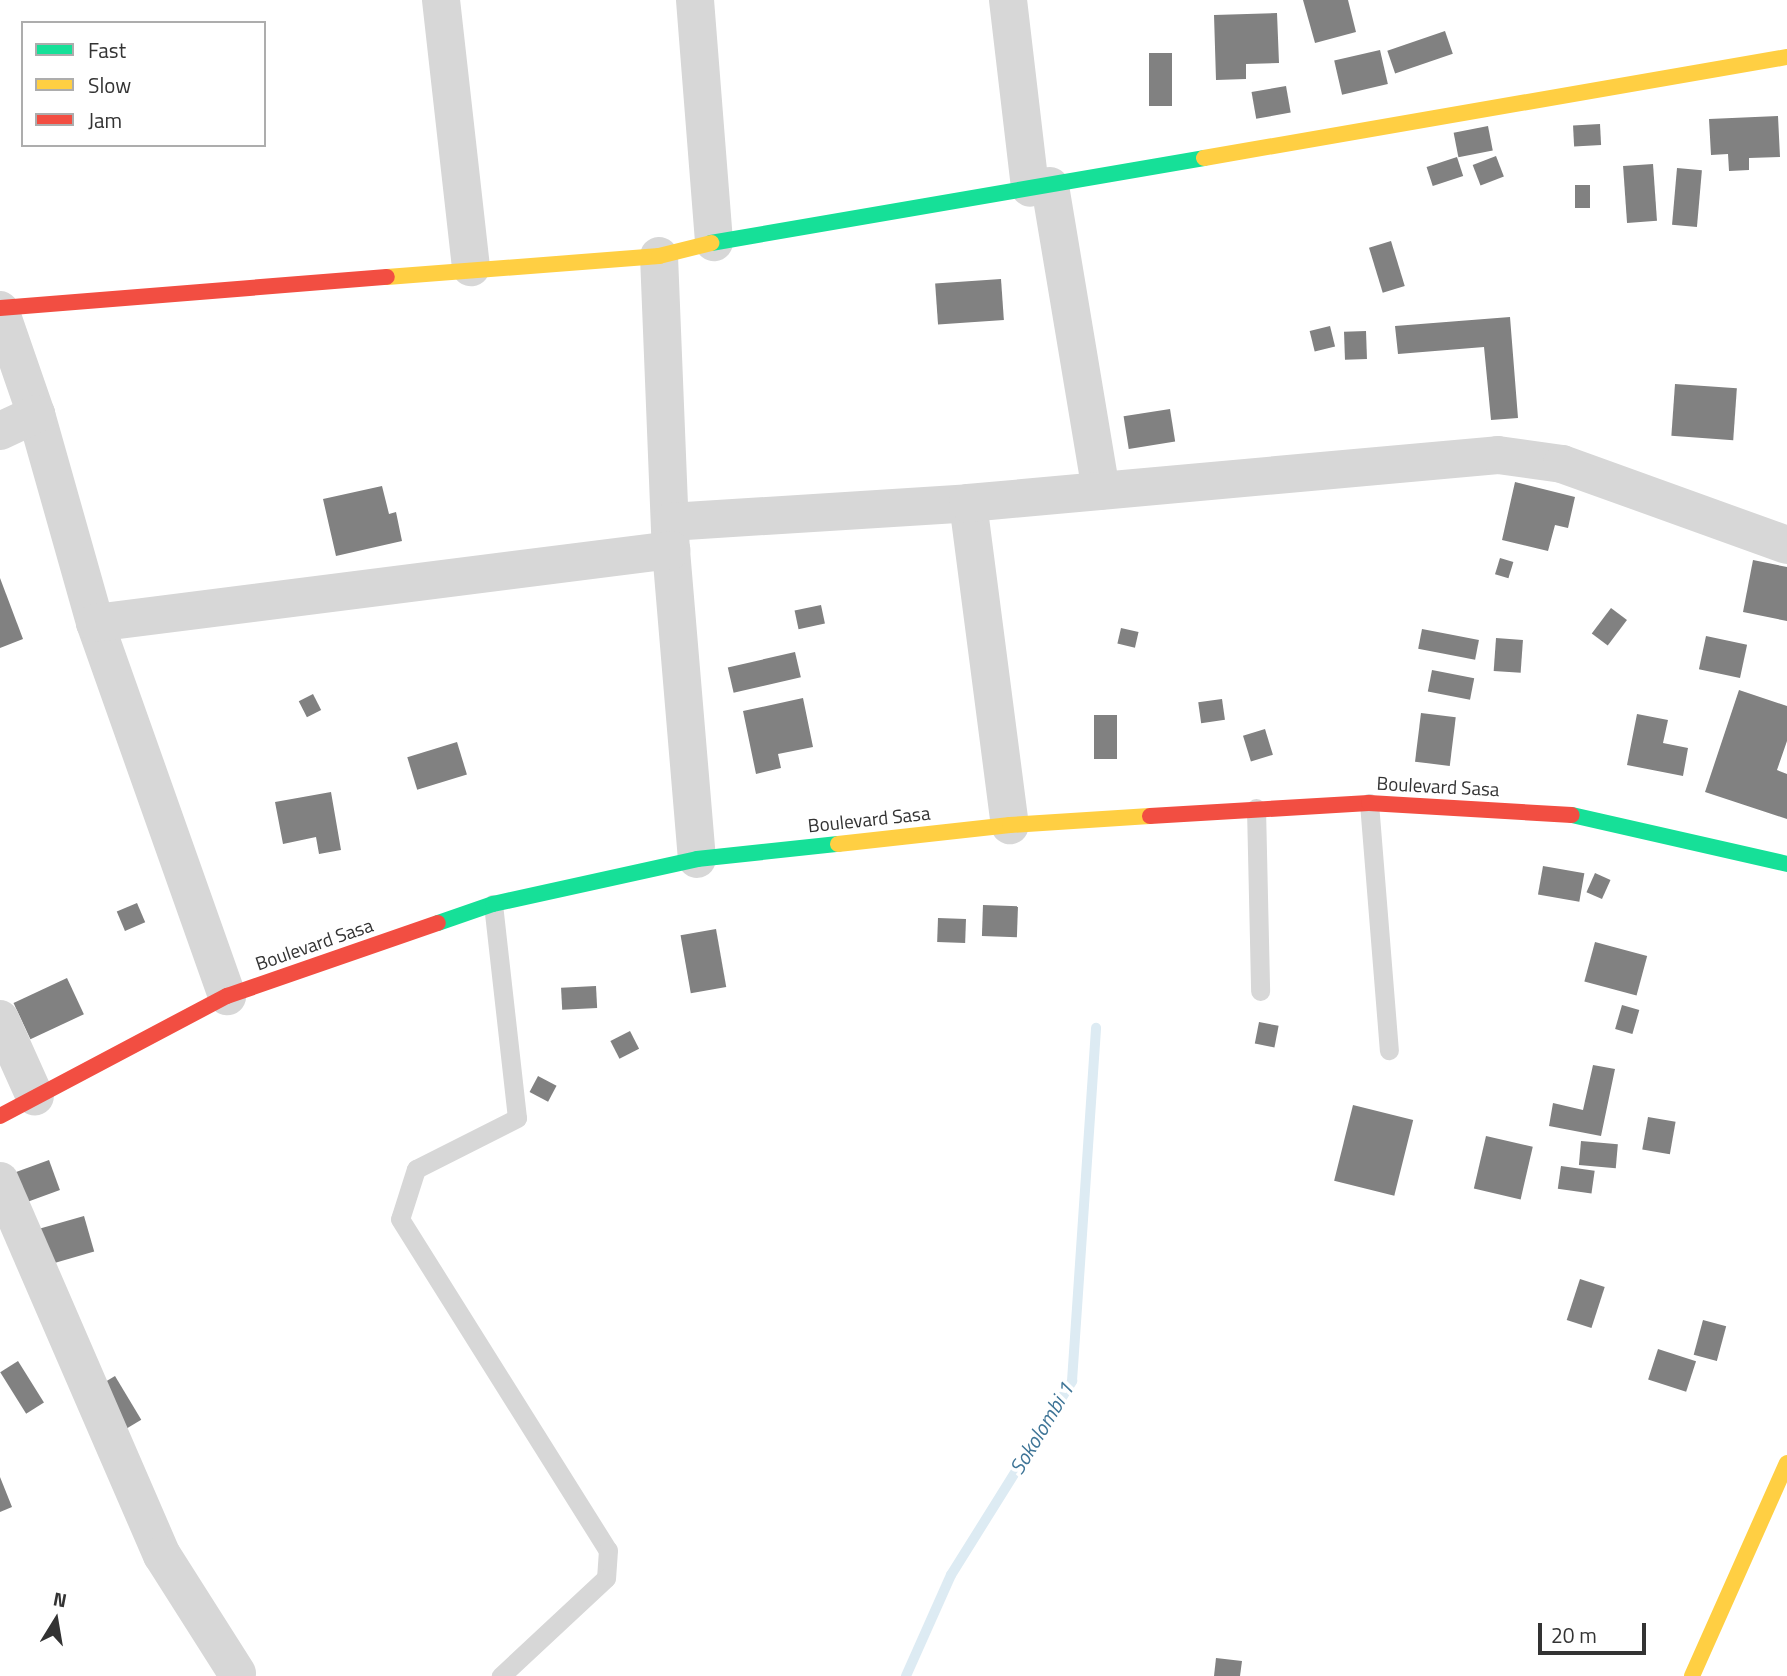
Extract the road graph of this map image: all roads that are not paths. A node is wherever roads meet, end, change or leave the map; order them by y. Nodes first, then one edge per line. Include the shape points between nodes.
1 (441, 0) edge
2 (695, 0) edge
3 (1008, 0) edge
4 (1787, 57) edge
5 (1040, 187) junction
6 (714, 242) junction
7 (659, 256) junction
8 (471, 267) junction
9 (0, 309) edge
10 (36, 414) junction
11 (0, 432) edge
12 (1101, 491) junction
13 (968, 503) junction
14 (670, 536) junction
15 (1787, 545) edge
16 (95, 623) junction
17 (1369, 803) junction
18 (1256, 808) junction
19 (1010, 825) junction
20 (697, 859) junction
21 (1787, 864) edge
22 (493, 904) junction
23 (1260, 991) dead end
24 (227, 996) junction
25 (0, 1019) edge
26 (1389, 1050) dead end
27 (35, 1097) junction
28 (0, 1116) edge
29 (0, 1181) edge
30 (1787, 1463) edge
31 (237, 1673) dead end
32 (501, 1676) edge
33 (1692, 1676) edge

1 - 8 street
2 - 6 street
3 - 5 street
4 - 5 street
5 - 6 street
5 - 12 street
6 - 7 street
7 - 8 street
7 - 14 street
8 - 9 street
9 - 10 street
10 - 11 street
10 - 16 street
12 - 13 street
12 - 15 street via 1498,455 1562,464
13 - 14 street
13 - 19 street
14 - 16 street
14 - 20 street
16 - 24 street
17 - 18 street, Boulevard Sasa
17 - 21 street, Boulevard Sasa via 1589,816
17 - 26 lane
18 - 19 street, Boulevard Sasa
18 - 23 lane
19 - 20 street, Boulevard Sasa
20 - 22 street, Boulevard Sasa
22 - 24 street, Boulevard Sasa
22 - 32 lane via 517,1118 416,1170 400,1219 608,1550 606,1578
24 - 27 street, Boulevard Sasa
25 - 27 street
27 - 28 street, Boulevard Sasa
29 - 31 street via 162,1556
30 - 33 street

